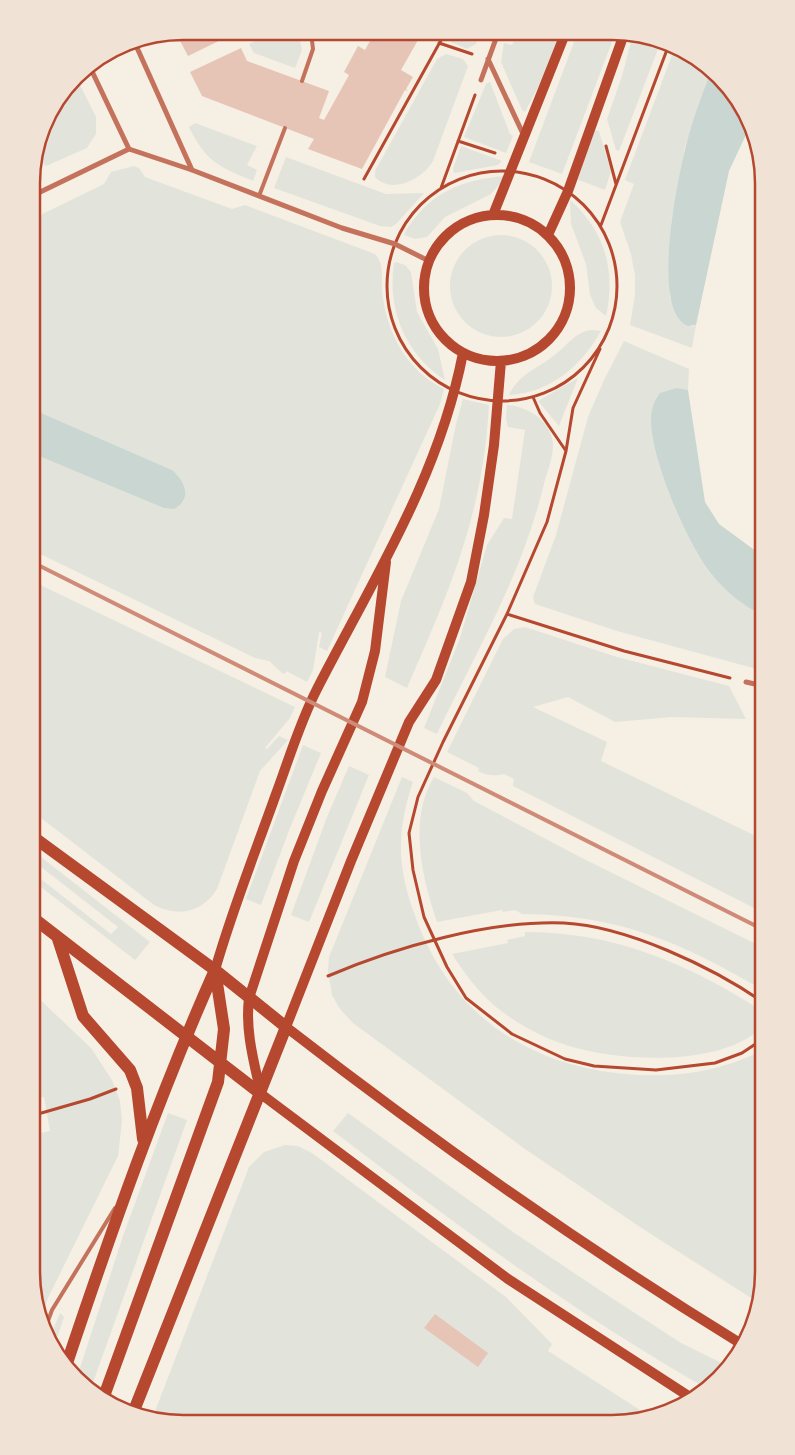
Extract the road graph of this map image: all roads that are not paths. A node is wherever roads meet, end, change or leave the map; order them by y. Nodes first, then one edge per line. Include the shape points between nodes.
1 (311, 40) edge
2 (495, 40) edge
3 (563, 40) edge
4 (622, 41) edge
5 (137, 48) edge
6 (488, 59) junction
7 (93, 72) edge
8 (481, 80) road end
9 (302, 81) dead end
10 (285, 128) dead end
11 (525, 138) junction
12 (129, 149) junction
13 (192, 170) junction
14 (40, 192) edge
15 (259, 196) junction
16 (492, 214) junction
17 (548, 235) junction
18 (429, 261) junction
19 (464, 353) junction
20 (501, 361) junction
21 (386, 562) junction
22 (746, 682) road end
23 (755, 684) edge
24 (40, 842) edge
25 (40, 923) edge
26 (57, 936) junction
27 (215, 970) junction
28 (249, 998) junction
29 (286, 1027) junction
30 (185, 1036) junction
31 (221, 1065) junction
32 (261, 1094) junction
33 (143, 1144) junction
34 (123, 1195) junction
35 (49, 1319) edge
36 (737, 1341) edge
37 (69, 1357) edge
38 (106, 1392) edge
39 (686, 1395) edge
40 (136, 1407) edge

1 - 9 lane via 313,49
2 - 6 street
3 - 11 main road
4 - 17 main road via 568,191
5 - 13 street
6 - 8 street
6 - 11 street
7 - 12 street
10 - 15 lane
11 - 16 main road
12 - 13 street
12 - 14 street
13 - 15 street
15 - 18 street via 342,228 395,244
16 - 17 main road via 523,219
16 - 18 main road via 466,222 444,238
17 - 20 main road via 564,256 571,282 568,308 554,335 530,354
18 - 19 main road via 424,287 428,314 442,336
19 - 20 main road via 482,360
19 - 21 main road via 456,391 431,467
20 - 29 main road via 484,515 471,582 436,680 409,722
21 - 27 main road via 317,690 237,900
21 - 28 main road via 375,651 362,702 294,861
22 - 23 street
24 - 27 main road
25 - 26 main road
26 - 30 main road
26 - 33 main road via 83,1016 130,1070 137,1088
27 - 28 main road
27 - 30 main road
27 - 31 main road via 224,1028
28 - 29 main road
28 - 32 main road via 249,1042
29 - 32 main road
29 - 36 main road via 367,1090 580,1241
30 - 31 main road
30 - 33 main road
31 - 32 main road
31 - 38 main road via 218,1082
32 - 39 main road via 508,1279
32 - 40 main road
33 - 34 main road
34 - 35 lane
34 - 37 main road

